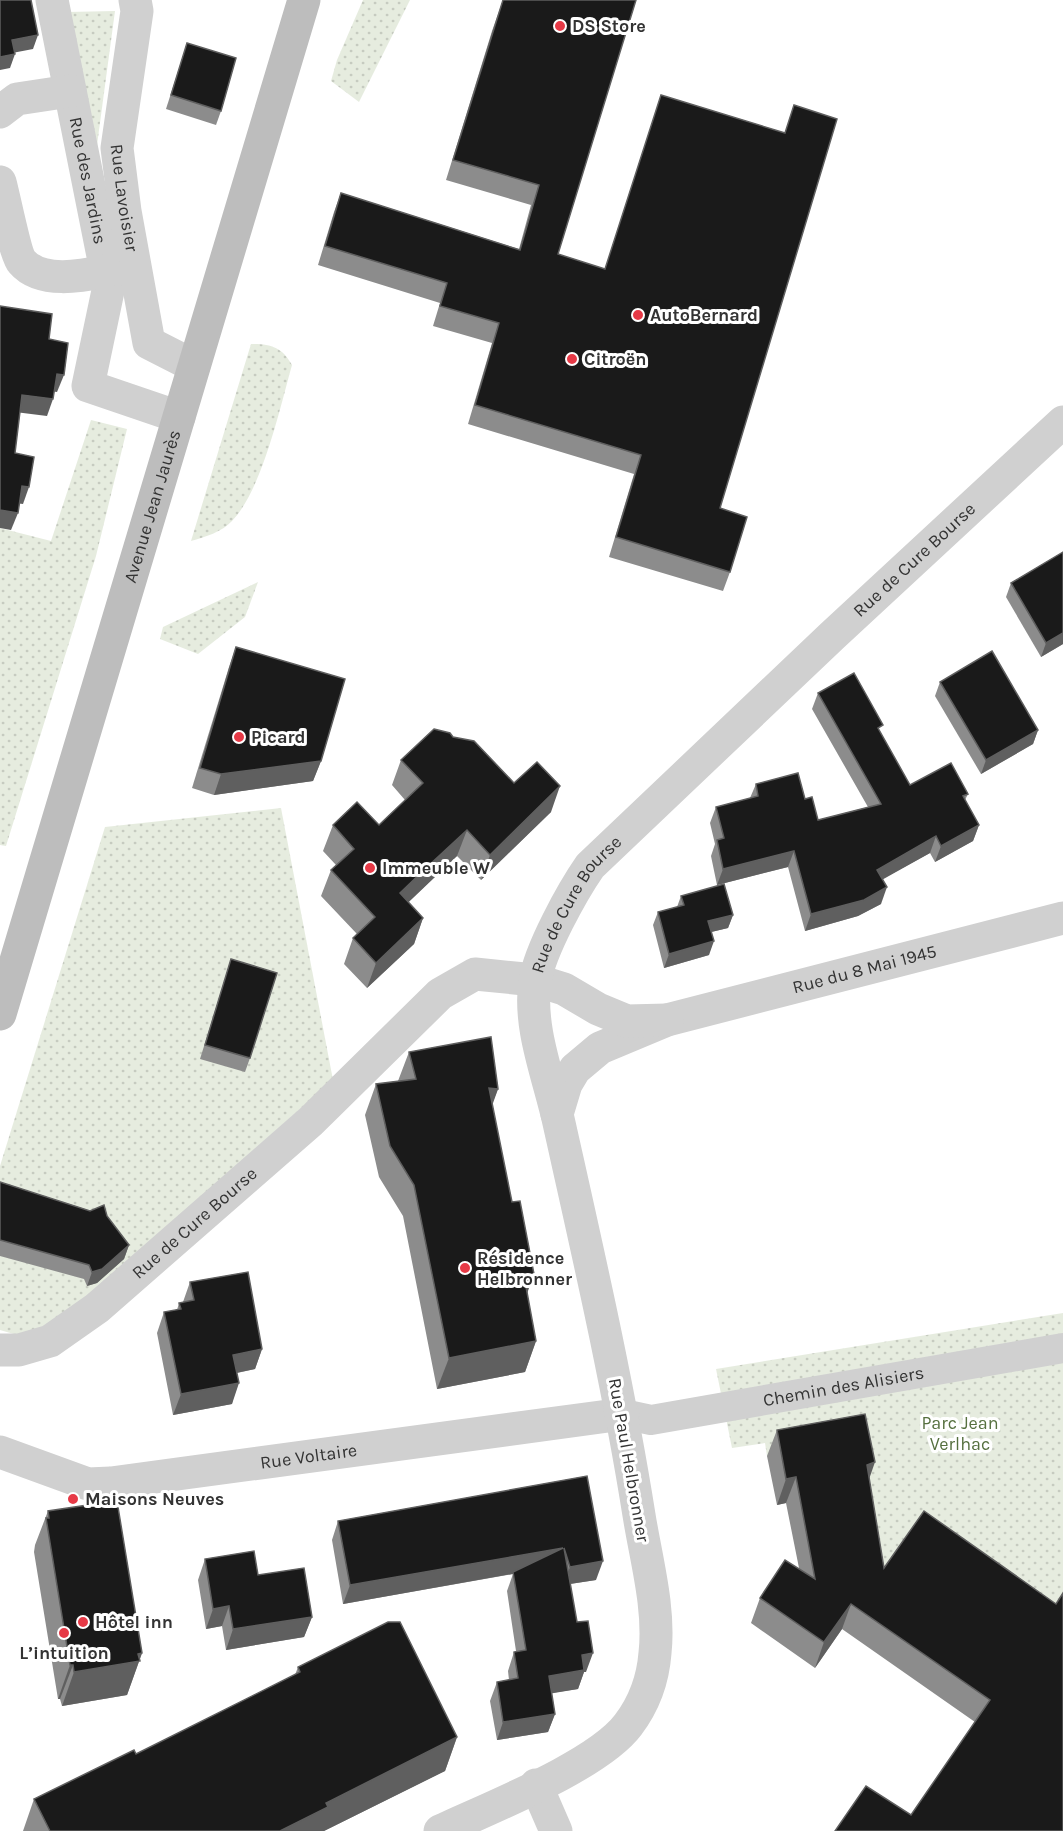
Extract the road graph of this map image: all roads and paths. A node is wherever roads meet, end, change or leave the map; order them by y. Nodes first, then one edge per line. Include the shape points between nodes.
1 (52, 0) edge
2 (135, 0) edge
3 (304, 0) edge
4 (70, 91) junction
5 (0, 112) edge
6 (0, 182) edge
7 (106, 271) junction
8 (194, 366) junction
9 (179, 417) junction
10 (1063, 422) edge
11 (1063, 918) edge
12 (535, 980) junction
13 (0, 1014) edge
14 (667, 1020) junction
15 (557, 1114) junction
16 (1063, 1348) edge
17 (0, 1350) edge
18 (623, 1414) junction
19 (0, 1452) edge
20 (536, 1785) junction
21 (440, 1831) edge
22 (556, 1831) edge

1 - 4 street, Rue des Jardins
2 - 8 street, Rue Lavoisier via 137,11 117,148 125,211 149,343
3 - 8 main road, Avenue Jean Jaurès
4 - 5 street via 17,99
4 - 7 street, Rue des Jardins
6 - 7 street via 21,261 34,270 58,276
7 - 9 street, Rue des Jardins via 109,286 88,386
8 - 9 main road, Avenue Jean Jaurès
9 - 13 main road, Avenue Jean Jaurès
10 - 12 street, Rue de Cure Bourse via 590,866 553,931
11 - 14 street, Rue du 8 Mai 1945
12 - 14 street, Rue du 8 Mai 1945 via 564,989 627,1021
12 - 15 street, Rue Paul Helbronner via 535,1025
12 - 17 street, Rue de Cure Bourse via 475,974 440,993 311,1121 97,1308 50,1341 19,1350
14 - 15 street, Rue du 8 Mai 1945 via 600,1048 575,1069
15 - 18 street, Rue Paul Helbronner
16 - 18 street, Chemin des Alisiers via 651,1420
18 - 19 street, Rue Voltaire via 111,1484 88,1484
18 - 20 street, Rue Paul Helbronner via 653,1605 656,1651 649,1688 627,1726 596,1754
20 - 21 street, Rue Paul Helbronner
20 - 22 street

